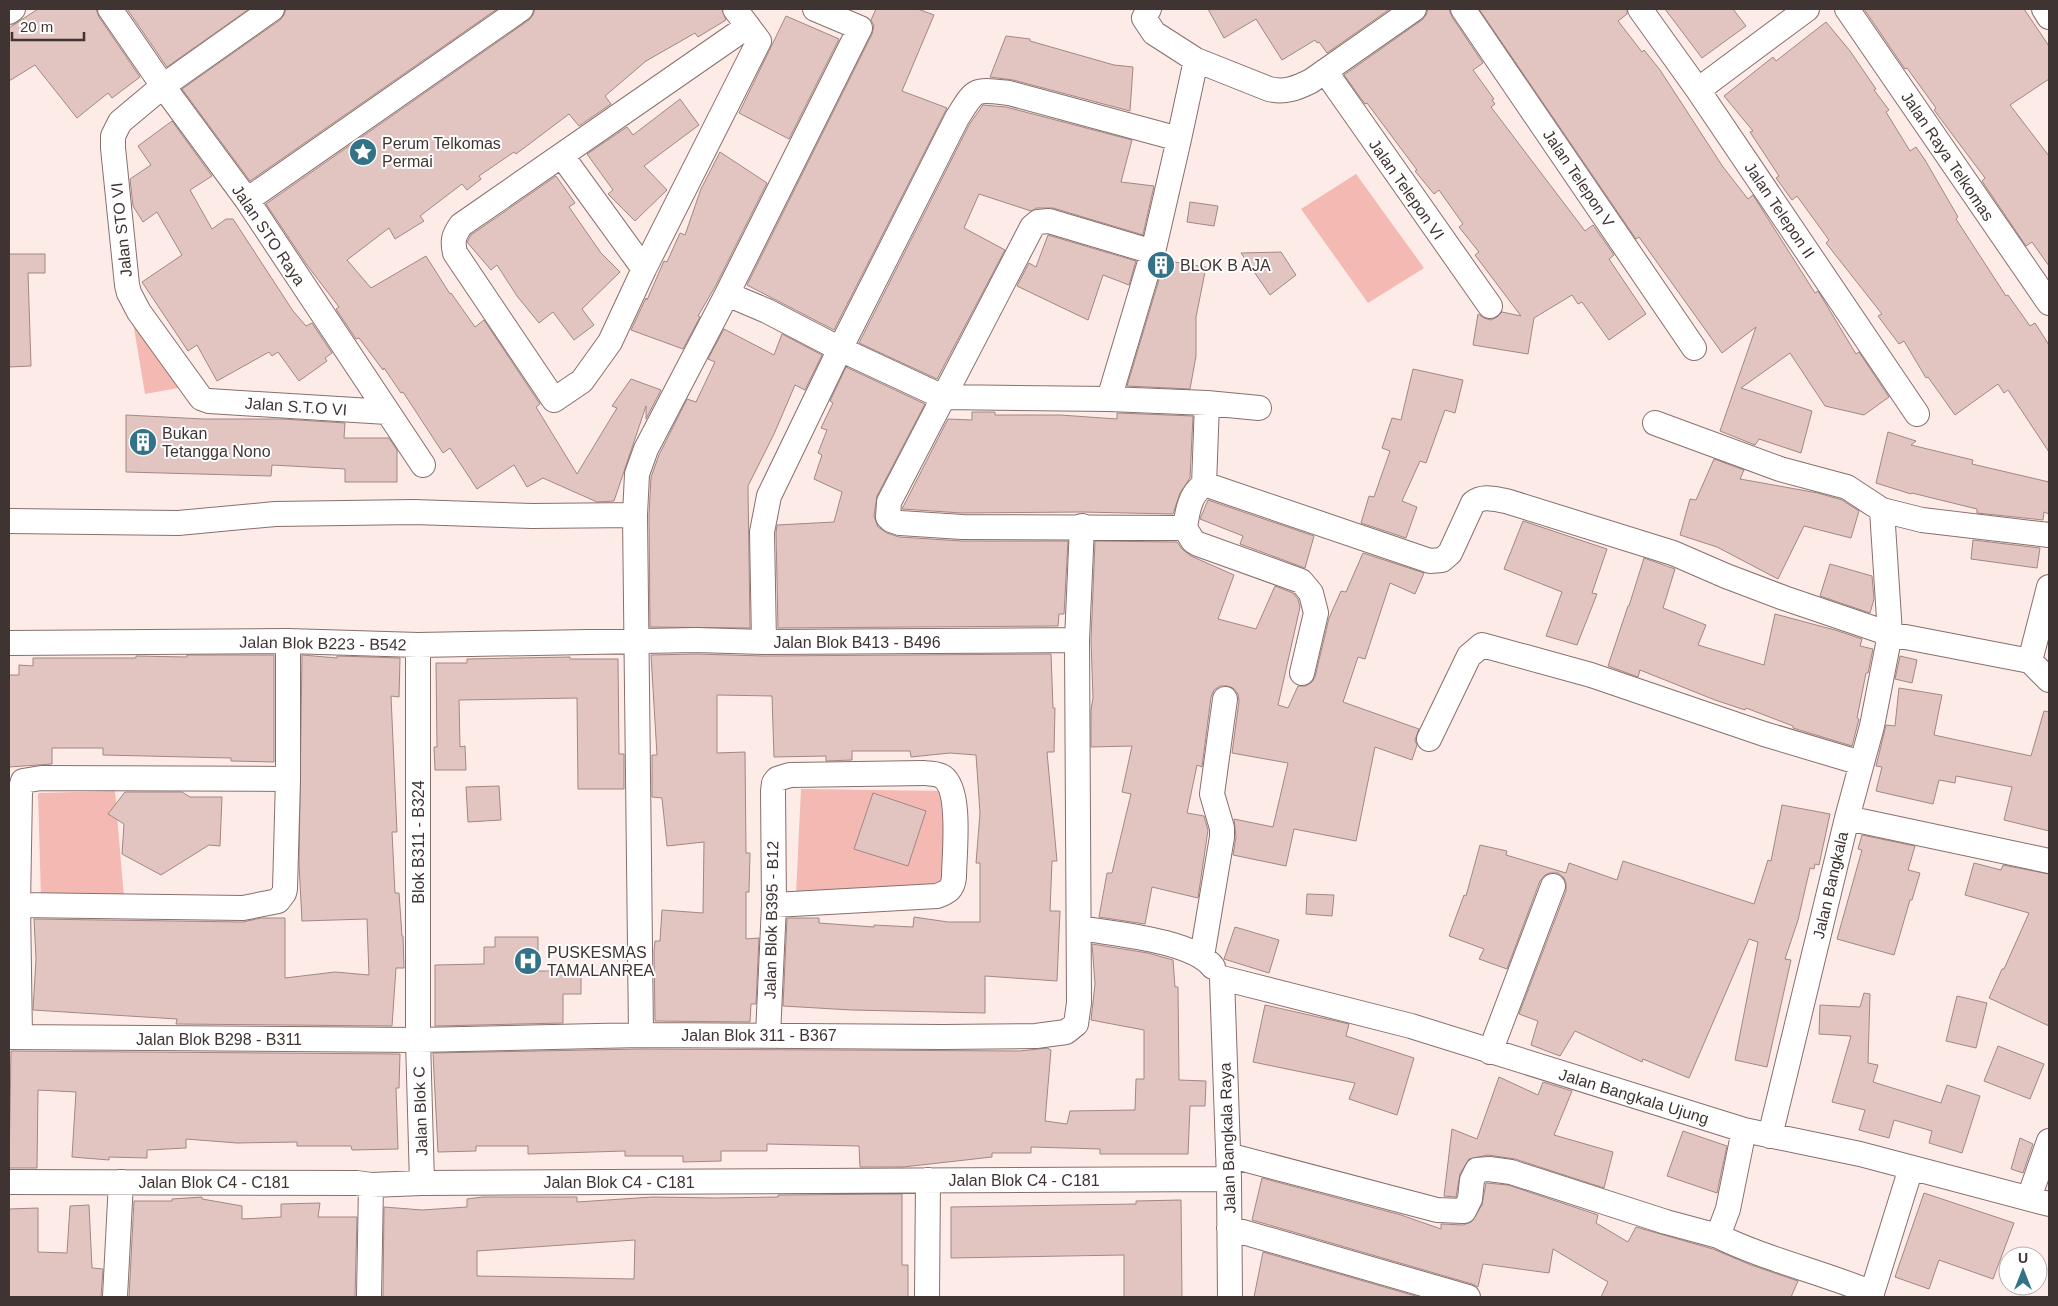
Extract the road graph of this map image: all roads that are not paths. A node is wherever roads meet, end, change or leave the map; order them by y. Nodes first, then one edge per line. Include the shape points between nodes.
1 (13, 9) edge
2 (110, 9) edge
3 (272, 9) edge
4 (521, 9) edge
5 (815, 9) edge
6 (1414, 9) edge
7 (1464, 9) edge
8 (1640, 9) edge
9 (1807, 9) edge
10 (1847, 9) edge
11 (2044, 9) edge
12 (9, 12) edge
13 (1147, 14) edge
14 (2049, 17) edge
15 (742, 18) edge
16 (1196, 60) junction
17 (1325, 71) junction
18 (163, 86) junction
19 (1698, 90) junction
20 (1179, 139) junction
21 (562, 156) junction
22 (247, 200) junction
23 (1153, 252) junction
24 (644, 268) junction
25 (727, 294) junction
26 (2049, 304) edge
27 (1490, 306) dead end
28 (1694, 348) dead end
29 (840, 349) junction
30 (943, 398) junction
31 (1109, 399) junction
32 (206, 400) joint
33 (1207, 403) junction
34 (1259, 408) dead end
35 (386, 412) junction
36 (1917, 414) dead end
37 (1654, 423) dead end
38 (423, 464) dead end
39 (1204, 485) junction
40 (1882, 510) junction
41 (635, 515) junction
42 (9, 521) edge
43 (1082, 526) junction
44 (1185, 528) junction
45 (2049, 535) edge
46 (2049, 587) edge
47 (1890, 634) junction
48 (1077, 640) junction
49 (288, 641) junction
50 (637, 641) junction
51 (764, 642) junction
52 (9, 643) edge
53 (418, 645) junction
54 (2030, 661) junction
55 (1302, 673) dead end
56 (2049, 680) edge
57 (1225, 699) dead end
58 (1430, 739) dead end
59 (1862, 763) junction
60 (288, 779) junction
61 (1847, 818) junction
62 (2049, 860) edge
63 (1553, 886) dead end
64 (18, 906) junction
65 (774, 906) junction
66 (1080, 928) junction
67 (1202, 956) junction
68 (1222, 978) junction
69 (641, 1035) junction
70 (768, 1035) junction
71 (14, 1037) edge
72 (418, 1040) junction
73 (1490, 1052) junction
74 (1744, 1130) junction
75 (1770, 1136) junction
76 (2049, 1141) edge
77 (1228, 1155) junction
78 (1911, 1168) junction
79 (1228, 1179) junction
80 (928, 1180) junction
81 (9, 1182) edge
82 (121, 1182) junction
83 (422, 1183) junction
84 (371, 1185) junction
85 (2039, 1201) edge
86 (1229, 1228) junction
87 (1718, 1236) junction
88 (1872, 1295) edge
89 (115, 1297) edge
90 (369, 1297) edge
91 (927, 1297) edge
92 (1230, 1297) edge
93 (1468, 1297) edge

1 - 12 street
2 - 18 street, Jalan STO Raya
3 - 18 street, Jalan STO VI
4 - 22 street
5 - 25 street via 860,28
6 - 17 street
7 - 28 street, Jalan Telepon V
8 - 19 street, Jalan Telepon II
9 - 19 street
10 - 26 street, Jalan Raya Telkomas
11 - 14 street
13 - 16 street via 1154,33
15 - 21 street
15 - 24 street via 759,41
16 - 17 street via 1280,92 1295,89
16 - 20 street
17 - 27 street, Jalan Telepon VI
18 - 22 street, Jalan STO Raya
18 - 32 street, Jalan STO VI via 120,122 113,136 127,285 149,326 198,396
19 - 36 street, Jalan Telepon II
20 - 23 street
20 - 29 street via 1009,94 987,91 972,94
21 - 24 street
21 - 24 street via 462,225 454,234 453,243 455,253 554,400 582,381 610,342
22 - 35 street, Jalan STO Raya
23 - 30 street via 1049,221 1038,222 1025,239
23 - 31 street
25 - 29 street
25 - 41 street via 639,464
29 - 30 street
29 - 51 street via 769,496 762,532
30 - 31 street
30 - 43 street via 890,502 888,512 891,520 962,527
31 - 33 street
32 - 35 street, Jalan S.T.O VI
33 - 34 street
33 - 39 street
35 - 38 street, Jalan STO Raya
37 - 40 street via 1780,469 1847,487
39 - 44 street via 1195,491
39 - 47 street via 1430,561 1442,560 1450,553 1473,503 1485,498 1506,501 1674,553 1784,598
40 - 45 street via 1922,520
40 - 47 street, Jalan Bangkala
41 - 42 street via 414,512 275,514 178,523
41 - 50 street
43 - 44 street
43 - 48 street
44 - 55 street via 1198,544 1301,581 1312,593 1316,613
46 - 54 street
47 - 54 street
47 - 59 street, Jalan Bangkala
48 - 51 street, Jalan Blok B413 - B496
48 - 66 street
49 - 52 street, Jalan Blok B223 - B542
49 - 53 street, Jalan Blok B223 - B542
49 - 60 street
50 - 51 street, Jalan Blok B413 - B496
50 - 53 street, Jalan Blok B223 - B542
50 - 69 street
53 - 72 street, Blok B311 - B324
54 - 56 street
57 - 67 street via 1212,794 1222,837
58 - 59 street via 1468,656 1482,645 1591,675 1764,734
59 - 61 street, Jalan Bangkala
60 - 64 street via 285,889 278,902 243,908
60 - 64 street via 42,778 23,781 20,791
61 - 62 street
61 - 75 street, Jalan Bangkala
63 - 73 street
64 - 71 street
65 - 65 street, Jalan Blok B395 - B12 via 772,806 777,779 798,775 937,774 950,786 955,799 953,885 947,893
65 - 70 street, Jalan Blok B395 - B12
66 - 67 street via 1158,941
66 - 70 street, Jalan Blok 311 - B367 via 1077,1018 1073,1028 1066,1032 943,1037
67 - 68 street
68 - 73 street, Jalan Bangkala Ujung via 1410,1026
68 - 77 street, Jalan Bangkala Raya
69 - 70 street, Jalan Blok 311 - B367
69 - 72 street, Jalan Blok 311 - B367
71 - 72 street, Jalan Blok B298 - B311
72 - 83 street, Jalan Blok C
73 - 74 street, Jalan Bangkala Ujung
74 - 75 street, Jalan Bangkala Ujung
74 - 87 street via 1728,1209
75 - 78 street, Jalan Bangkala Ujung
76 - 85 street
77 - 79 street, Jalan Bangkala Raya
77 - 87 street via 1452,1212 1464,1211 1476,1170 1511,1172
78 - 85 street, Jalan Bangkala Ujung
78 - 88 street
79 - 80 street, Jalan Blok C4 - C181
79 - 86 street, Jalan Bangkala Raya
80 - 83 street, Jalan Blok C4 - C181
80 - 91 street
81 - 82 street, Jalan Blok C4 - C181
82 - 84 street, Jalan Blok C4 - C181
82 - 89 street
83 - 84 street, Jalan Blok C4 - C181
84 - 90 street
86 - 92 street, Jalan Bangkala Raya
86 - 93 street
87 - 88 street

